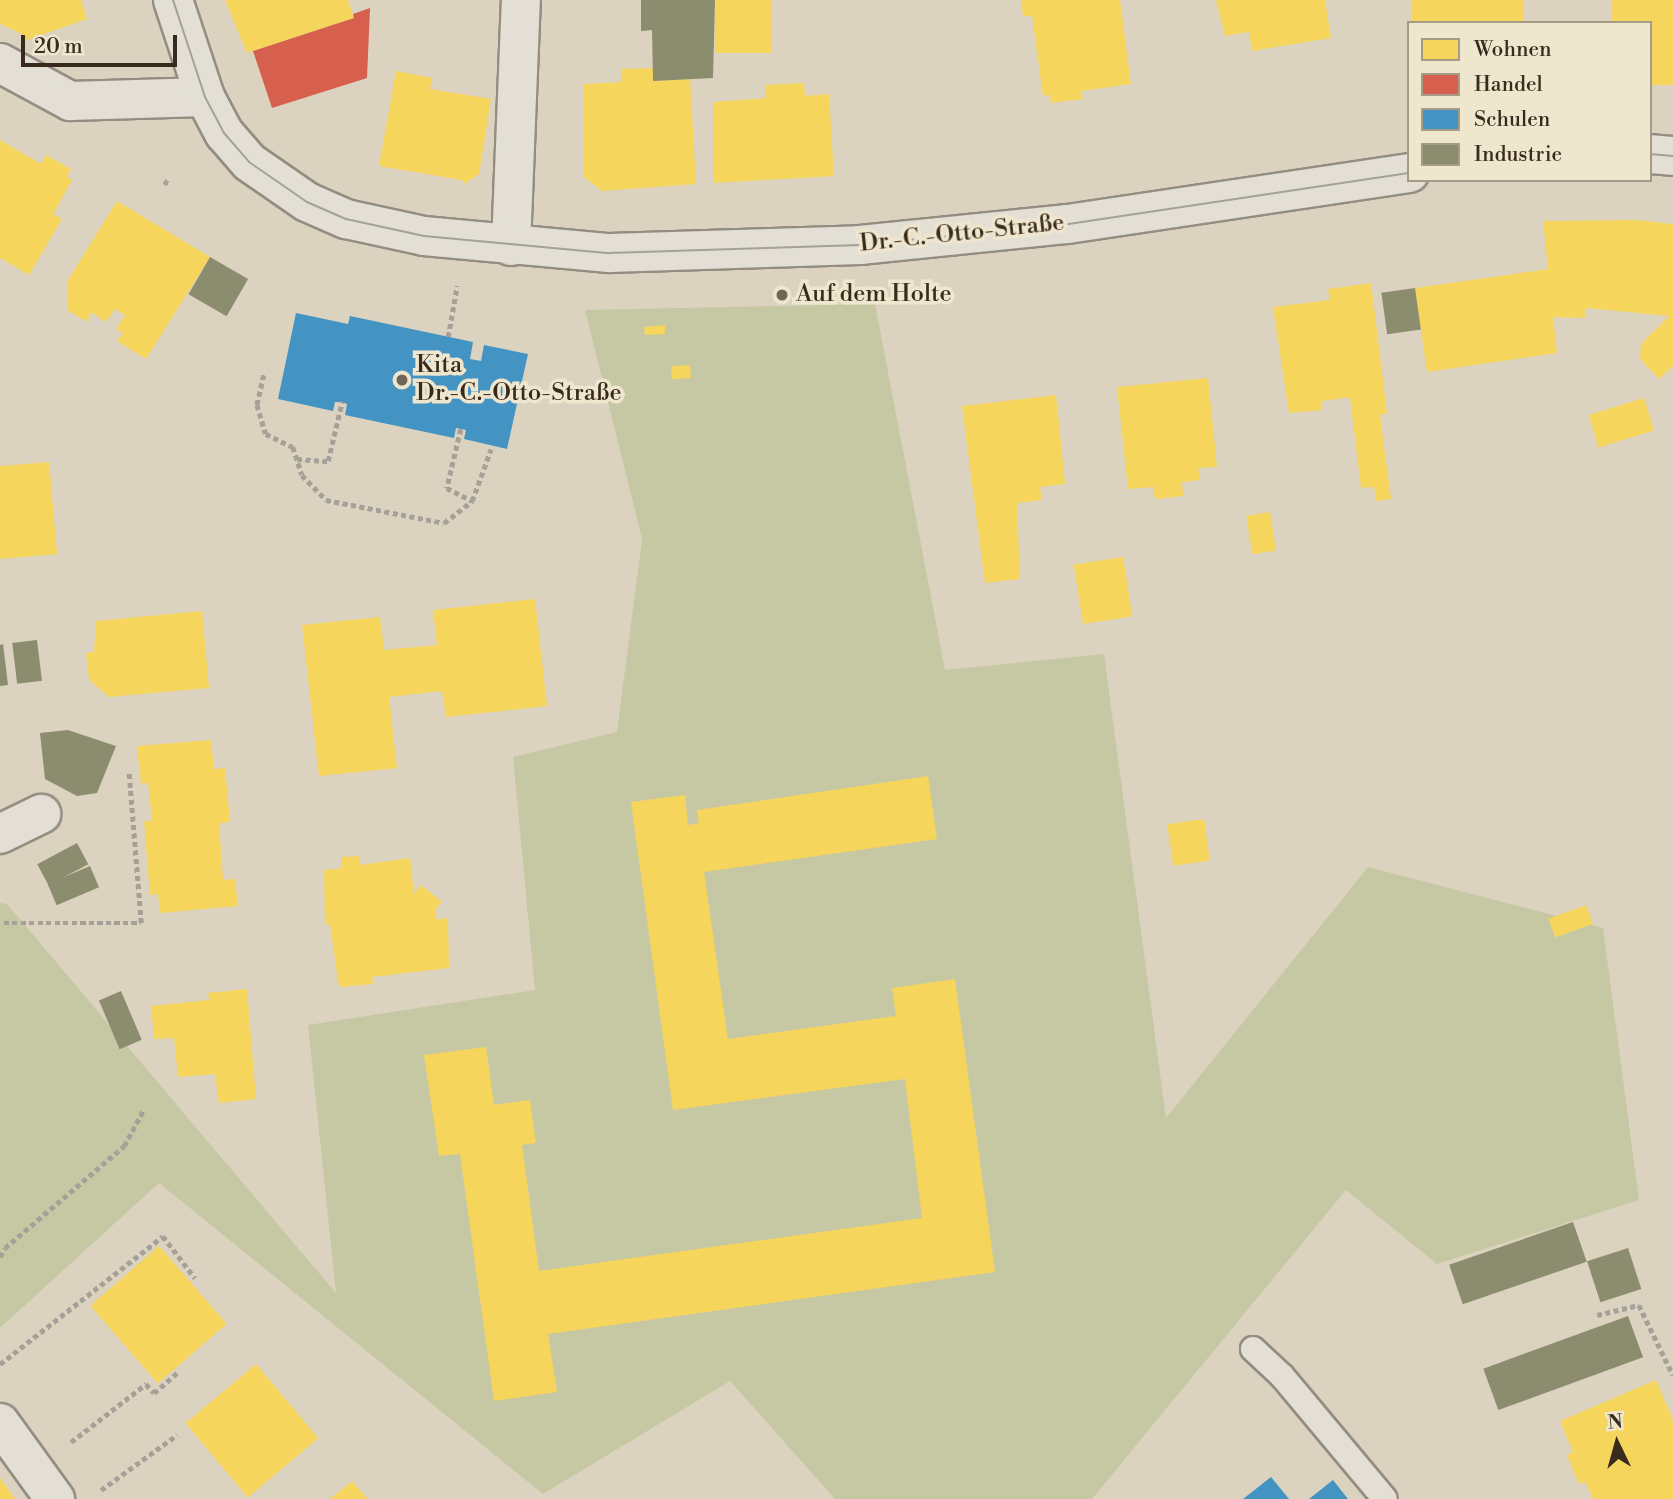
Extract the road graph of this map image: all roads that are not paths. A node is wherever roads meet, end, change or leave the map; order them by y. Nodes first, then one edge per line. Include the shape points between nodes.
1 (173, 0) edge
2 (521, 0) edge
3 (0, 63) edge
4 (205, 97) junction
5 (1652, 154) edge
6 (1673, 156) edge
7 (1407, 173) edge
8 (511, 246) junction
9 (41, 814) dead end
10 (0, 834) edge
11 (1253, 1349) dead end
12 (0, 1423) edge
13 (44, 1485) edge
14 (1385, 1499) edge

1 - 4 street, Dr.-C.-Otto-Straße
2 - 8 street
3 - 4 street via 70,102
4 - 8 street, Dr.-C.-Otto-Straße via 236,149 282,188 307,202 346,219 424,236
5 - 6 street
7 - 8 street, Dr.-C.-Otto-Straße via 1068,224 871,244 609,253
9 - 10 street
11 - 14 lane via 1282,1376
12 - 13 street

